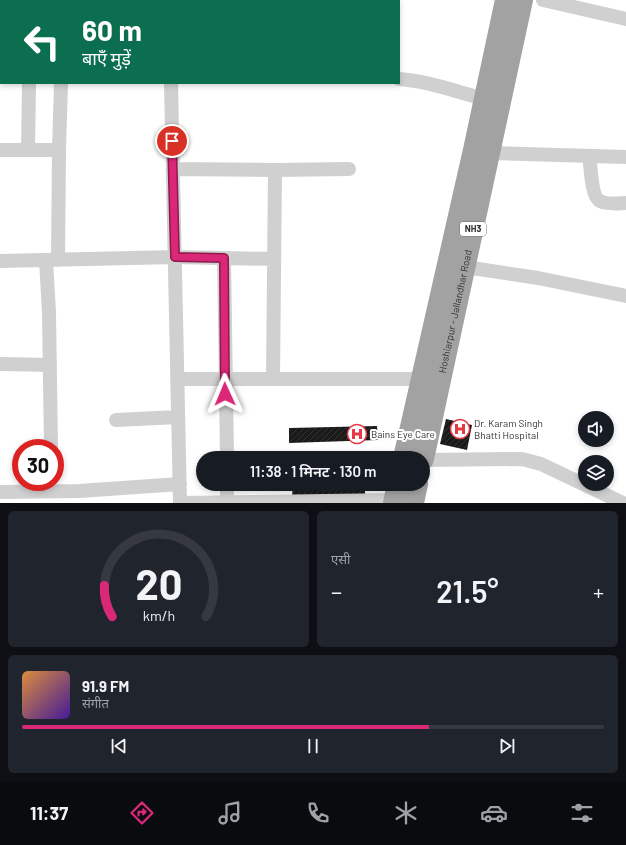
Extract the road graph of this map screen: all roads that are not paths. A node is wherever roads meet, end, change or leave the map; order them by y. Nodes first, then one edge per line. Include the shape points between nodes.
1 (506, 0) edge
2 (522, 0) edge
3 (543, 0) edge
4 (626, 18) edge
5 (400, 79) edge
6 (29, 84) edge
7 (61, 84) edge
8 (172, 84) edge
9 (485, 99) junction
10 (0, 150) edge
11 (28, 150) junction
12 (59, 150) junction
13 (490, 153) junction
14 (590, 156) junction
15 (626, 157) edge
16 (173, 169) junction
17 (349, 169) dead end
18 (275, 170) junction
19 (626, 203) edge
20 (175, 257) junction
21 (224, 258) junction
22 (274, 259) junction
23 (52, 260) junction
24 (0, 261) edge
25 (465, 267) junction
26 (626, 296) edge
27 (0, 364) edge
28 (50, 364) junction
29 (177, 379) junction
30 (225, 379) junction
31 (274, 379) junction
32 (422, 379) junction
33 (178, 417) junction
34 (116, 420) dead end
35 (51, 439) edge
36 (226, 451) edge
37 (406, 451) edge
38 (425, 451) edge
39 (430, 459) edge
40 (180, 484) junction
41 (12, 491) edge
42 (63, 491) edge
43 (227, 491) edge
44 (0, 492) edge
45 (79, 497) edge
46 (400, 497) edge
47 (227, 502) junction
48 (623, 503) edge

1 - 9 highway, Hoshiarpur - Jallandhar Road / NH3
2 - 13 highway, Hoshiarpur - Jallandhar Road / NH3
3 - 4 street
5 - 9 street via 430,84
6 - 11 street
7 - 12 street
8 - 16 street
9 - 32 highway, Hoshiarpur - Jallandhar Road / NH3
10 - 11 street
11 - 12 street
12 - 23 street
13 - 14 street
13 - 25 highway, Hoshiarpur - Jallandhar Road / NH3
14 - 15 street
14 - 19 street via 596,197 599,201
16 - 18 street
16 - 20 street
17 - 18 street
18 - 22 street
20 - 21 street
20 - 23 street
20 - 29 street
21 - 22 street
21 - 30 street
22 - 31 street
23 - 24 street
23 - 28 street
25 - 26 street via 538,278
25 - 38 highway, Hoshiarpur - Jallandhar Road / NH3
27 - 28 street
28 - 35 street
29 - 30 street
29 - 33 street
30 - 31 street
30 - 36 street
31 - 32 street
32 - 37 highway, Hoshiarpur - Jallandhar Road / NH3
33 - 34 street
33 - 40 street
39 - 48 street via 522,459 541,464
40 - 45 street
40 - 47 street via 180,503
41 - 44 street
42 - 45 street
43 - 47 street
46 - 47 street

